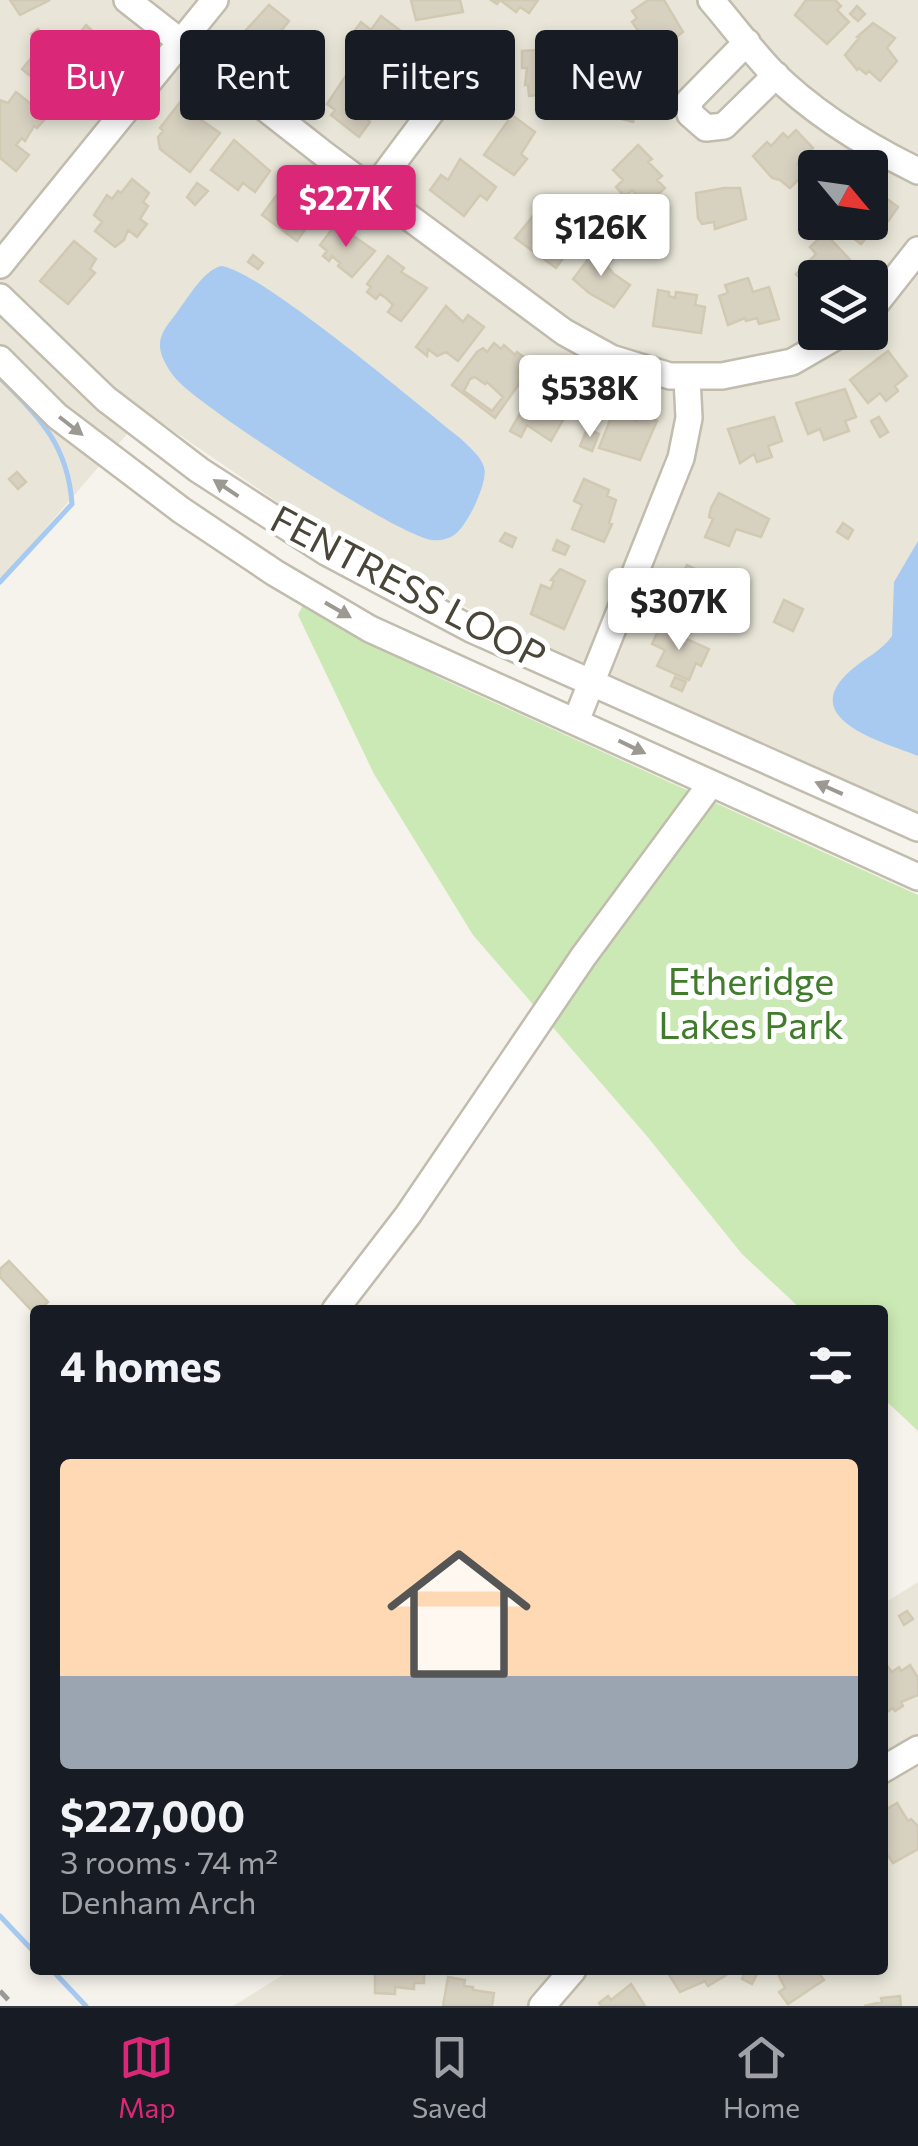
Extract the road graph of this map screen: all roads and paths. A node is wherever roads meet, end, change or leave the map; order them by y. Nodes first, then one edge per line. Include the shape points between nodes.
1 (127, 0) edge
2 (215, 0) edge
3 (711, 0) edge
4 (747, 42) junction
5 (179, 43) junction
6 (776, 75) junction
7 (425, 120) edge
8 (918, 170) edge
9 (373, 190) junction
10 (918, 250) edge
11 (0, 265) edge
12 (888, 288) edge
13 (0, 297) edge
14 (815, 350) edge
15 (0, 359) edge
16 (687, 378) junction
17 (594, 682) junction
18 (576, 720) junction
19 (710, 785) junction
20 (918, 828) edge
21 (918, 877) edge
22 (339, 1305) edge
23 (918, 1749) edge
24 (888, 1766) edge
25 (570, 1975) edge
26 (542, 2006) edge

1 - 5 street
2 - 5 street
3 - 4 street
4 - 6 street
4 - 6 street via 688,101 690,114 706,128 724,126
5 - 9 street
5 - 11 street
6 - 8 street via 844,130
7 - 9 street
9 - 16 street via 579,342 640,370
10 - 12 street
17 -> 13 street, FENTRESS LOOP via 470,628 261,512 106,399
14 - 16 street via 776,367
15 -> 18 street, FENTRESS LOOP via 57,416 275,573 370,629
16 - 17 street via 681,458
17 - 18 street
20 -> 17 street, FENTRESS LOOP
18 -> 19 street, FENTRESS LOOP
19 - 21 street, FENTRESS LOOP
19 - 22 street
23 - 24 street
25 - 26 street

